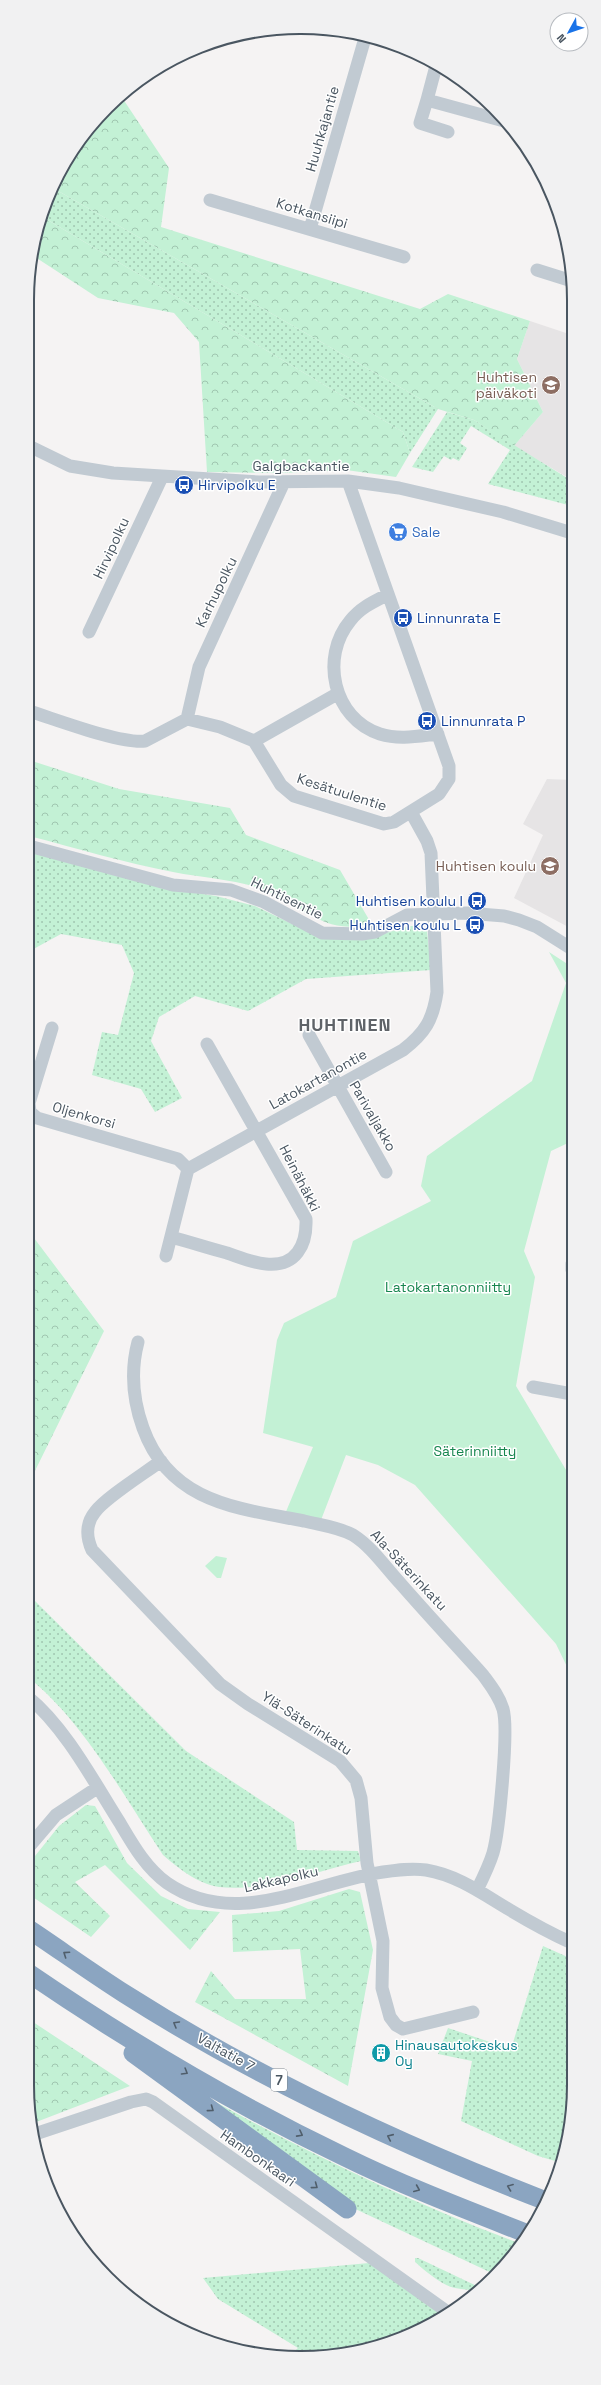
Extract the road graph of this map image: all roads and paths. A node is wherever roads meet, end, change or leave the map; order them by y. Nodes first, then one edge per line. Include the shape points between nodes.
1 (364, 42) edge
2 (435, 70) edge
3 (427, 100) junction
4 (495, 119) edge
5 (448, 132) dead end
6 (210, 200) dead end
7 (310, 229) junction
8 (404, 257) dead end
9 (537, 270) dead end
10 (566, 279) edge
11 (34, 448) edge
12 (162, 477) junction
13 (348, 481) junction
14 (284, 482) junction
15 (567, 531) edge
16 (387, 595) junction
17 (89, 632) dead end
18 (337, 694) junction
19 (34, 713) edge
20 (187, 719) junction
21 (438, 734) junction
22 (254, 741) junction
23 (411, 812) junction
24 (34, 847) edge
25 (433, 913) junction
26 (567, 946) edge
27 (52, 1028) dead end
28 (308, 1035) dead end
29 (207, 1044) dead end
30 (34, 1087) edge
31 (337, 1087) junction
32 (34, 1115) edge
33 (258, 1131) junction
34 (188, 1169) junction
35 (386, 1172) dead end
36 (171, 1237) junction
37 (166, 1256) dead end
38 (138, 1342) dead end
39 (533, 1387) dead end
40 (567, 1393) edge
41 (160, 1461) junction
42 (34, 1703) edge
43 (98, 1788) junction
44 (34, 1840) edge
45 (369, 1874) junction
46 (477, 1890) junction
47 (34, 1933) edge
48 (567, 1940) edge
49 (34, 1977) edge
50 (80, 2008) junction
51 (473, 2012) dead end
52 (38, 2133) edge
53 (541, 2200) edge
54 (347, 2209) dead end
55 (523, 2232) edge
56 (444, 2309) edge

1 - 7 street, Huuhkajantie
2 - 3 street
3 - 4 street
3 - 5 street via 420,123
6 - 7 street, Kotkansiipi
7 - 8 street, Kotkansiipi
9 - 10 street
11 - 12 street, Galgbackantie via 70,466
12 - 14 street, Galgbackantie
12 - 17 street, Hirvipolku
13 - 14 street, Galgbackantie
13 - 15 street, Galgbackantie via 399,488 503,512
13 - 16 street, Kesätuulentie
14 - 20 street, Karhupolku via 199,667
16 - 18 street via 368,604 350,620 343,631 338,642 334,667
16 - 21 street, Kesätuulentie
18 - 21 street via 354,718 366,728 380,734 407,738
18 - 22 street
19 - 20 street via 138,742 145,741
20 - 22 street via 220,727
21 - 23 street, Kesätuulentie via 449,766 449,779 440,794
22 - 23 street, Kesätuulentie via 280,785 294,796 384,824 394,822
23 - 25 street, Latokartanontie via 431,853
24 - 25 street, Huhtisentie via 173,885 231,890 264,902 322,933 375,932 407,915
25 - 26 street, Huhtisentie via 504,916 537,928
25 - 31 street, Latokartanontie via 437,992 428,1026 403,1050
27 - 30 street, Oljenkorsi
28 - 31 street, Parivaljakko
29 - 33 street, Heinähäkki
31 - 33 street, Latokartanontie
31 - 35 street, Parivaljakko
32 - 34 street, Oljenkorsi via 178,1159
33 - 34 street, Latokartanontie
33 - 36 street, Heinähäkki via 306,1219 307,1236 301,1250 283,1263 266,1264
34 - 36 street
36 - 37 street
38 - 41 street, Ala-Säterinkatu via 132,1374 136,1404 151,1448
39 - 40 street
41 - 45 street, Ylä-Säterinkatu via 95,1512 88,1527 88,1539 92,1550 220,1684 340,1761 348,1769 360,1790
41 - 46 street, Ala-Säterinkatu via 185,1484 213,1501 238,1509 331,1527 359,1539 493,1689 504,1710 506,1732 495,1843
42 - 43 street, Lakkapolku via 64,1739
43 - 44 street via 56,1815
43 - 45 street, Lakkapolku via 146,1862 167,1883 198,1899 228,1904 254,1904
45 - 46 street, Lakkapolku via 426,1870 447,1875
45 - 51 street, Ylä-Säterinkatu via 383,1940 382,1988 390,2016 396,2025 404,2029
46 - 48 street, Lakkapolku
53 -> 47 highway, Valtatie 7 / 7 via 367,2126 234,2057 126,1994
49 - 50 highway
50 -> 54 highway via 130,2051
50 -> 55 highway via 210,2087 345,2157
52 - 56 street, Hambonkaari via 131,2102 153,2102

